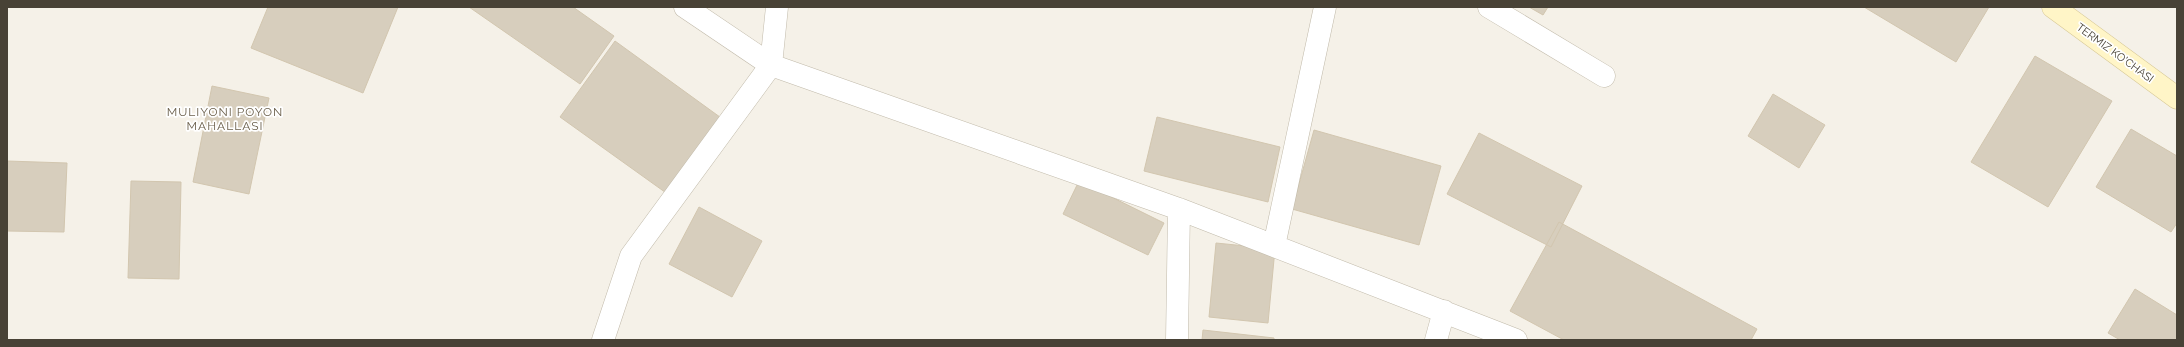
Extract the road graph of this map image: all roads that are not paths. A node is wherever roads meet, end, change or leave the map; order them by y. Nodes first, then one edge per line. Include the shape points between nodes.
1 (685, 7) edge
2 (777, 7) edge
3 (1325, 7) edge
4 (1489, 7) edge
5 (2053, 7) edge
6 (772, 65) junction
7 (1604, 76) dead end
8 (2177, 98) edge
9 (1179, 209) junction
10 (1274, 246) junction
11 (1444, 311) junction
12 (603, 340) edge
13 (1177, 340) edge
14 (1436, 340) edge
15 (1516, 340) edge

1 - 6 street
2 - 6 street
3 - 10 street
4 - 7 street
5 - 8 main road, TERMIZ KO'CHASI
6 - 9 street
6 - 12 street via 631,256
9 - 10 street
9 - 13 street
10 - 11 street
11 - 14 street
11 - 15 street

